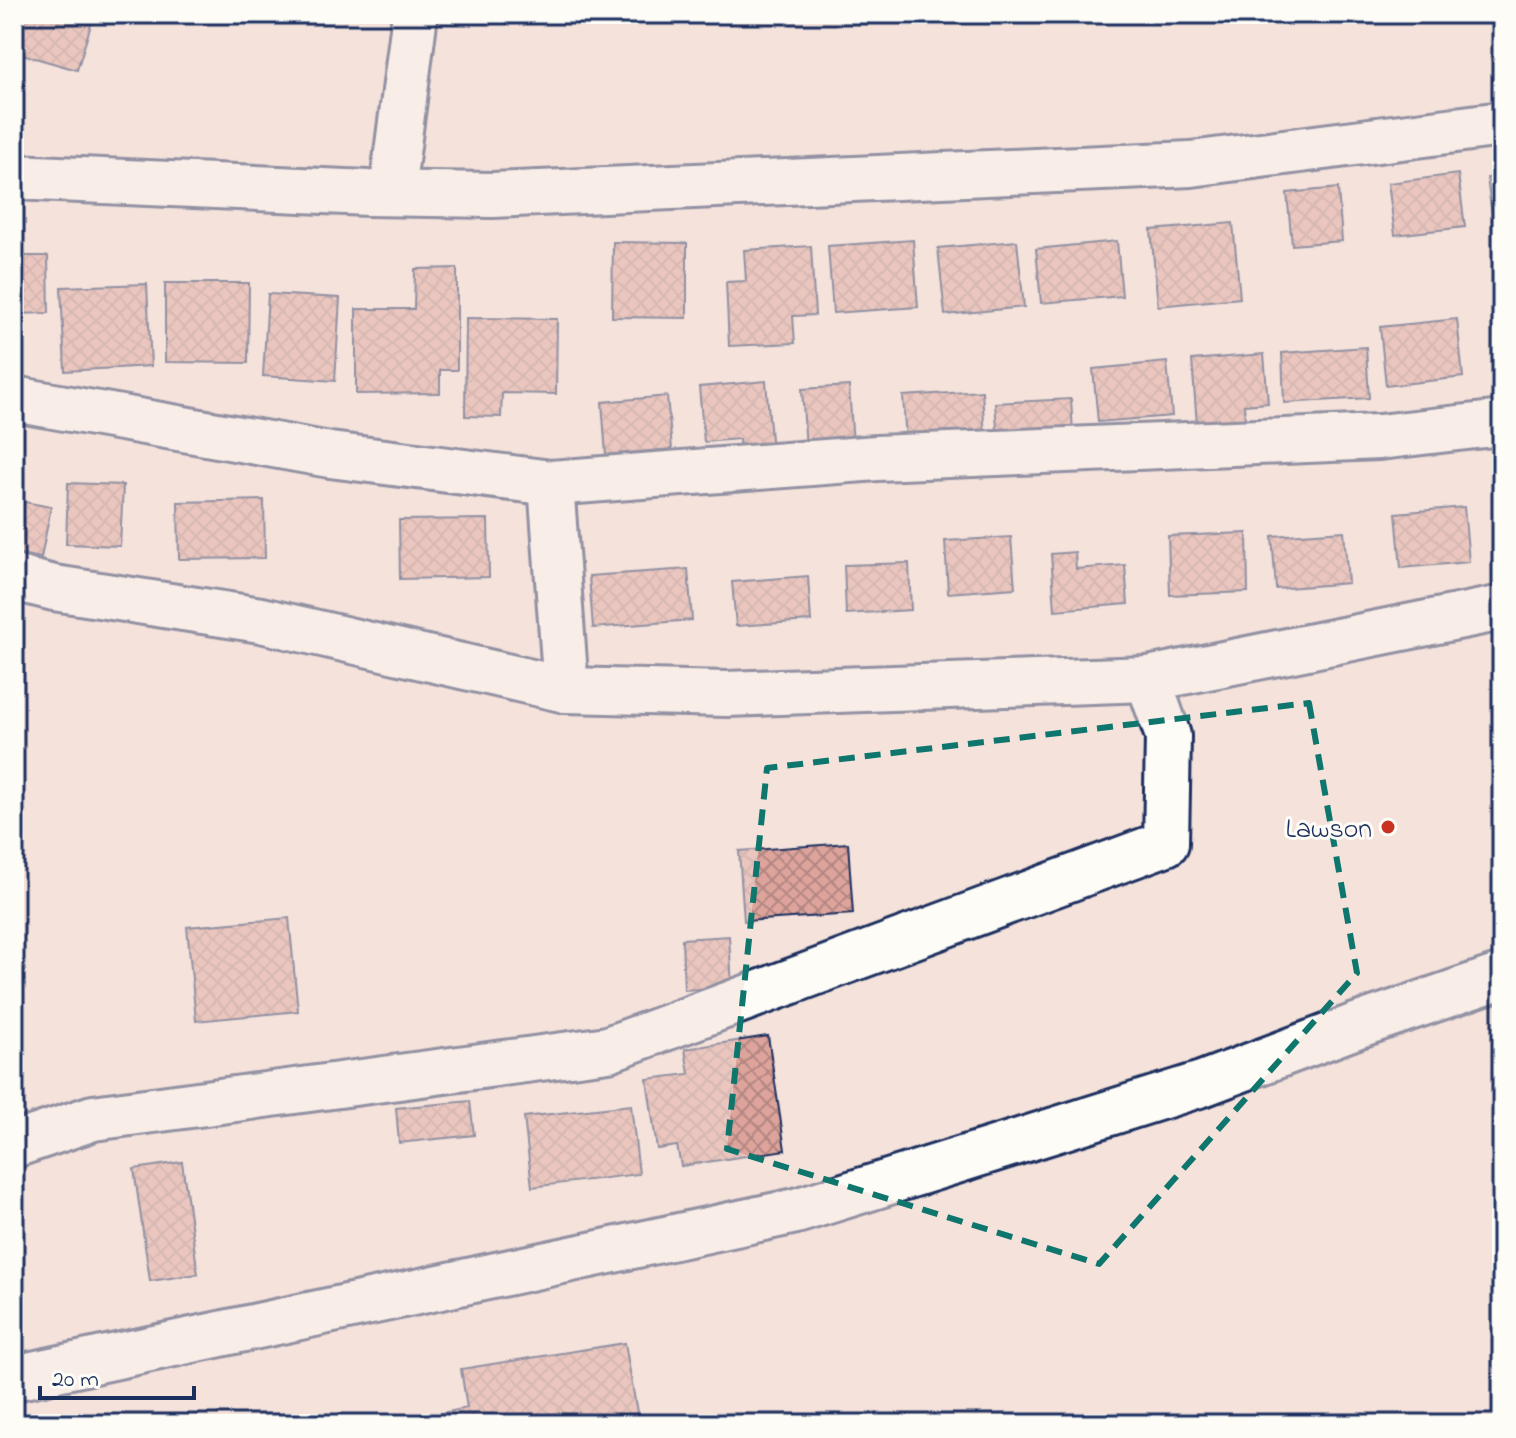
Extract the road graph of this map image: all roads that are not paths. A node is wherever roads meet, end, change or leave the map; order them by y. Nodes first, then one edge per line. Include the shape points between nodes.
1 (415, 14) edge
2 (1502, 124) edge
3 (14, 177) edge
4 (392, 192) junction
5 (14, 399) edge
6 (1502, 423) edge
7 (551, 483) junction
8 (14, 578) edge
9 (1502, 608) edge
10 (1148, 679) junction
11 (566, 690) junction
12 (1502, 976) edge
13 (14, 1145) edge
14 (14, 1378) edge

1 - 4 street
2 - 4 street via 1191,164 493,195
3 - 4 street
5 - 7 street via 330,455
6 - 7 street via 1379,437 877,458
7 - 11 street
8 - 11 street via 261,620
9 - 10 street
10 - 11 street via 727,694
10 - 13 street via 1168,736 1166,843 608,1049 93,1118
12 - 14 street via 1202,1084 796,1211

